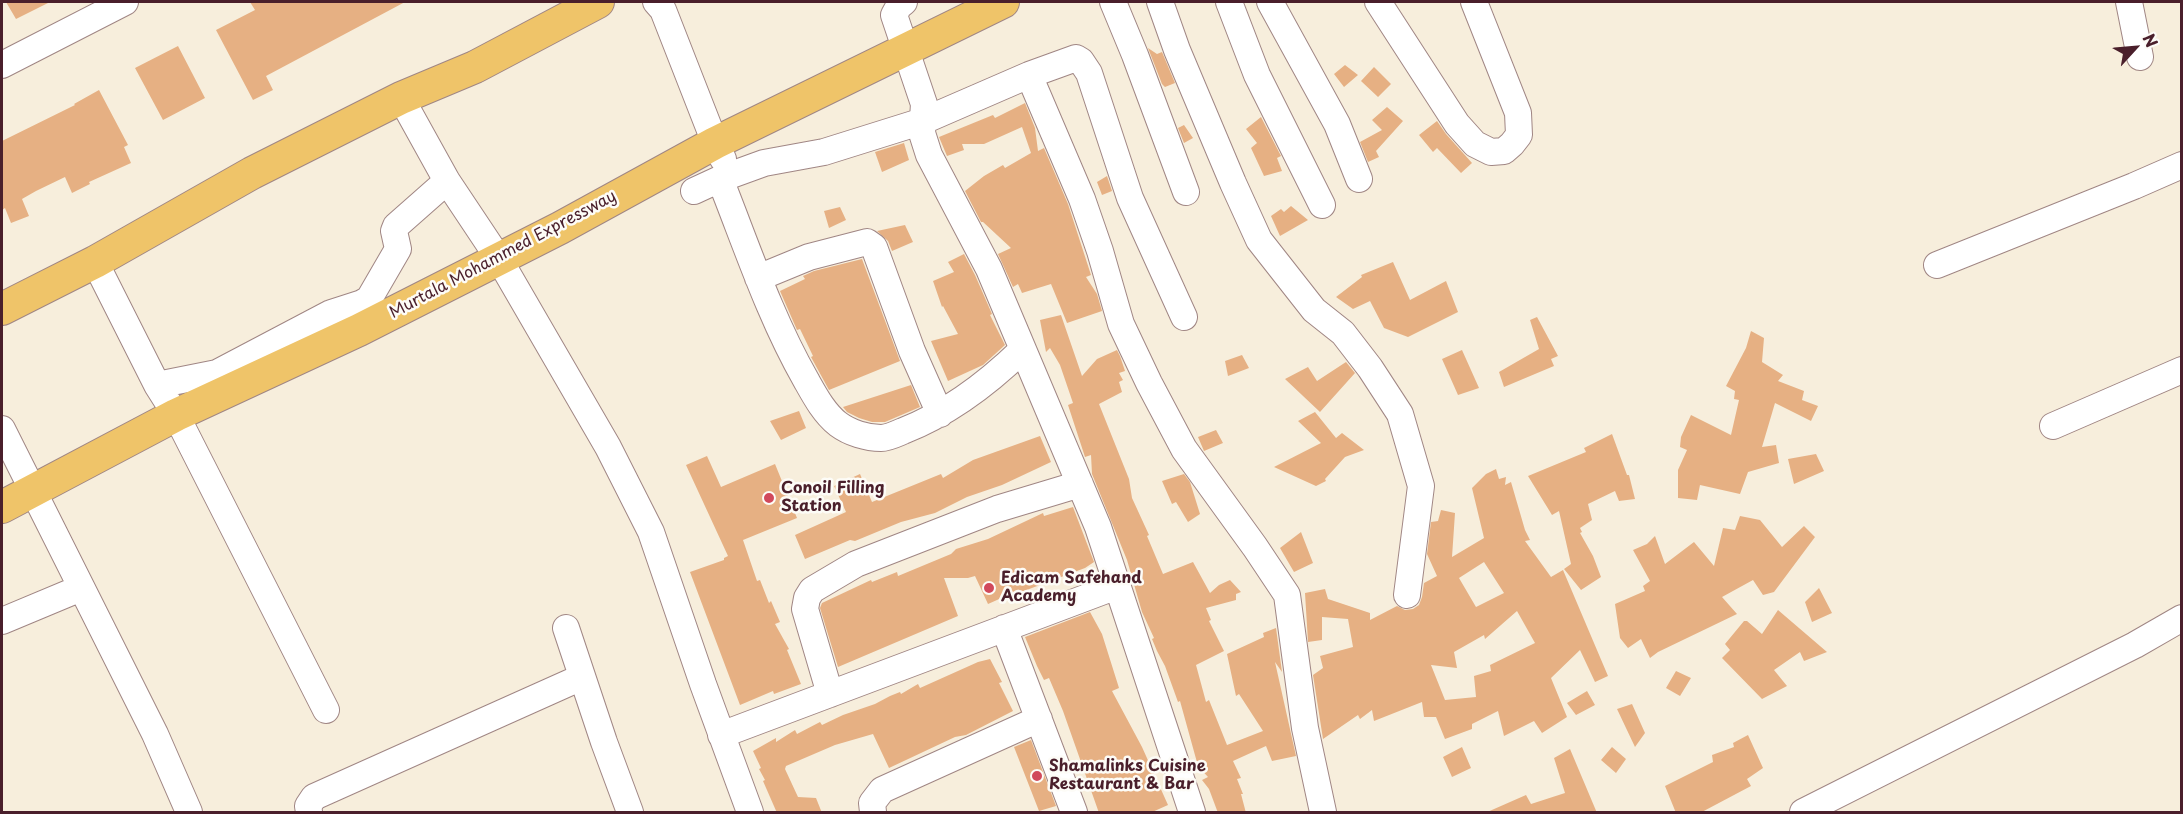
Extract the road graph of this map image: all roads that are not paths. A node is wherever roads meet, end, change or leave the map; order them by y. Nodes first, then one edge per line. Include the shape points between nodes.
1 (125, 2) edge
2 (598, 2) edge
3 (656, 2) edge
4 (904, 2) edge
5 (1004, 2) edge
6 (1113, 2) edge
7 (1160, 2) edge
8 (1229, 2) edge
9 (1270, 2) edge
10 (1378, 2) edge
11 (1474, 2) edge
12 (2128, 2) edge
13 (905, 49) junction
14 (2140, 57) dead end
15 (2, 65) edge
16 (1029, 75) junction
17 (401, 98) junction
18 (923, 121) junction
19 (715, 143) junction
20 (2181, 165) edge
21 (726, 177) junction
22 (1359, 179) dead end
23 (447, 181) junction
24 (694, 191) dead end
25 (1186, 192) dead end
26 (1323, 205) dead end
27 (499, 259) junction
28 (95, 261) junction
29 (1936, 265) dead end
30 (758, 278) junction
31 (2, 309) edge
32 (1184, 317) dead end
33 (1023, 350) junction
34 (2181, 370) edge
35 (157, 384) junction
36 (940, 414) junction
37 (176, 415) junction
38 (2053, 426) dead end
39 (2, 429) edge
40 (1080, 484) junction
41 (33, 490) junction
42 (2, 507) edge
43 (1117, 586) junction
44 (81, 588) junction
45 (1407, 595) dead end
46 (2181, 618) edge
47 (2, 621) edge
48 (566, 628) dead end
49 (1004, 628) junction
50 (582, 677) junction
51 (830, 694) junction
52 (326, 710) dead end
53 (1039, 719) junction
54 (721, 735) junction
55 (189, 813) edge
56 (309, 813) edge
57 (630, 813) edge
58 (750, 813) edge
59 (873, 813) edge
60 (1074, 813) edge
61 (1192, 813) edge
62 (1323, 813) edge
63 (1803, 813) edge

1 - 15 street
2 - 17 main road via 476,67
3 - 19 street via 663,10
4 - 13 street via 894,15
5 - 13 main road, Murtala Mohammed Expressway
6 - 25 street
7 - 45 street via 1260,240 1314,310 1342,333 1400,414 1421,486
8 - 26 street via 1257,75
9 - 22 street via 1337,124
10 - 11 street via 1457,124 1475,144 1491,152 1504,151 1519,135 1518,113
12 - 14 street
13 - 18 street via 924,104
13 - 19 main road, Murtala Mohammed Expressway
16 - 18 street
16 - 32 street via 1076,58 1089,73 1130,198
16 - 62 street via 1082,199 1121,324 1149,383 1184,449 1287,596 1305,728
17 - 23 street
17 - 28 main road via 252,173
18 - 21 street via 824,152 764,163
18 - 33 street via 922,133 929,155 989,268
19 - 21 street
19 - 27 main road, Murtala Mohammed Expressway
20 - 29 street
21 - 24 street
21 - 30 street
23 - 27 street
23 - 35 street via 396,226 398,249 369,298 362,303 332,313 217,373
27 - 37 main road, Murtala Mohammed Expressway via 359,330
27 - 54 street via 608,447 651,532
28 - 31 main road
28 - 35 street
30 - 36 street via 793,358 822,407 838,424 852,433 883,439
30 - 36 street via 809,256 867,242 874,248
33 - 36 street via 995,377
33 - 40 street
34 - 38 street
35 - 37 street
37 - 41 main road, Murtala Mohammed Expressway
37 - 52 street
39 - 41 street
40 - 43 street
40 - 51 street via 997,509 856,564 812,590 805,609
41 - 42 main road, Murtala Mohammed Expressway
41 - 44 street
43 - 49 street
43 - 61 street
44 - 47 street
44 - 55 street via 155,734
46 - 63 street
48 - 50 street
49 - 51 street
49 - 53 street
50 - 56 street via 314,797
50 - 57 street
51 - 54 street
53 - 59 street via 882,790 872,803
53 - 60 street
54 - 58 street

